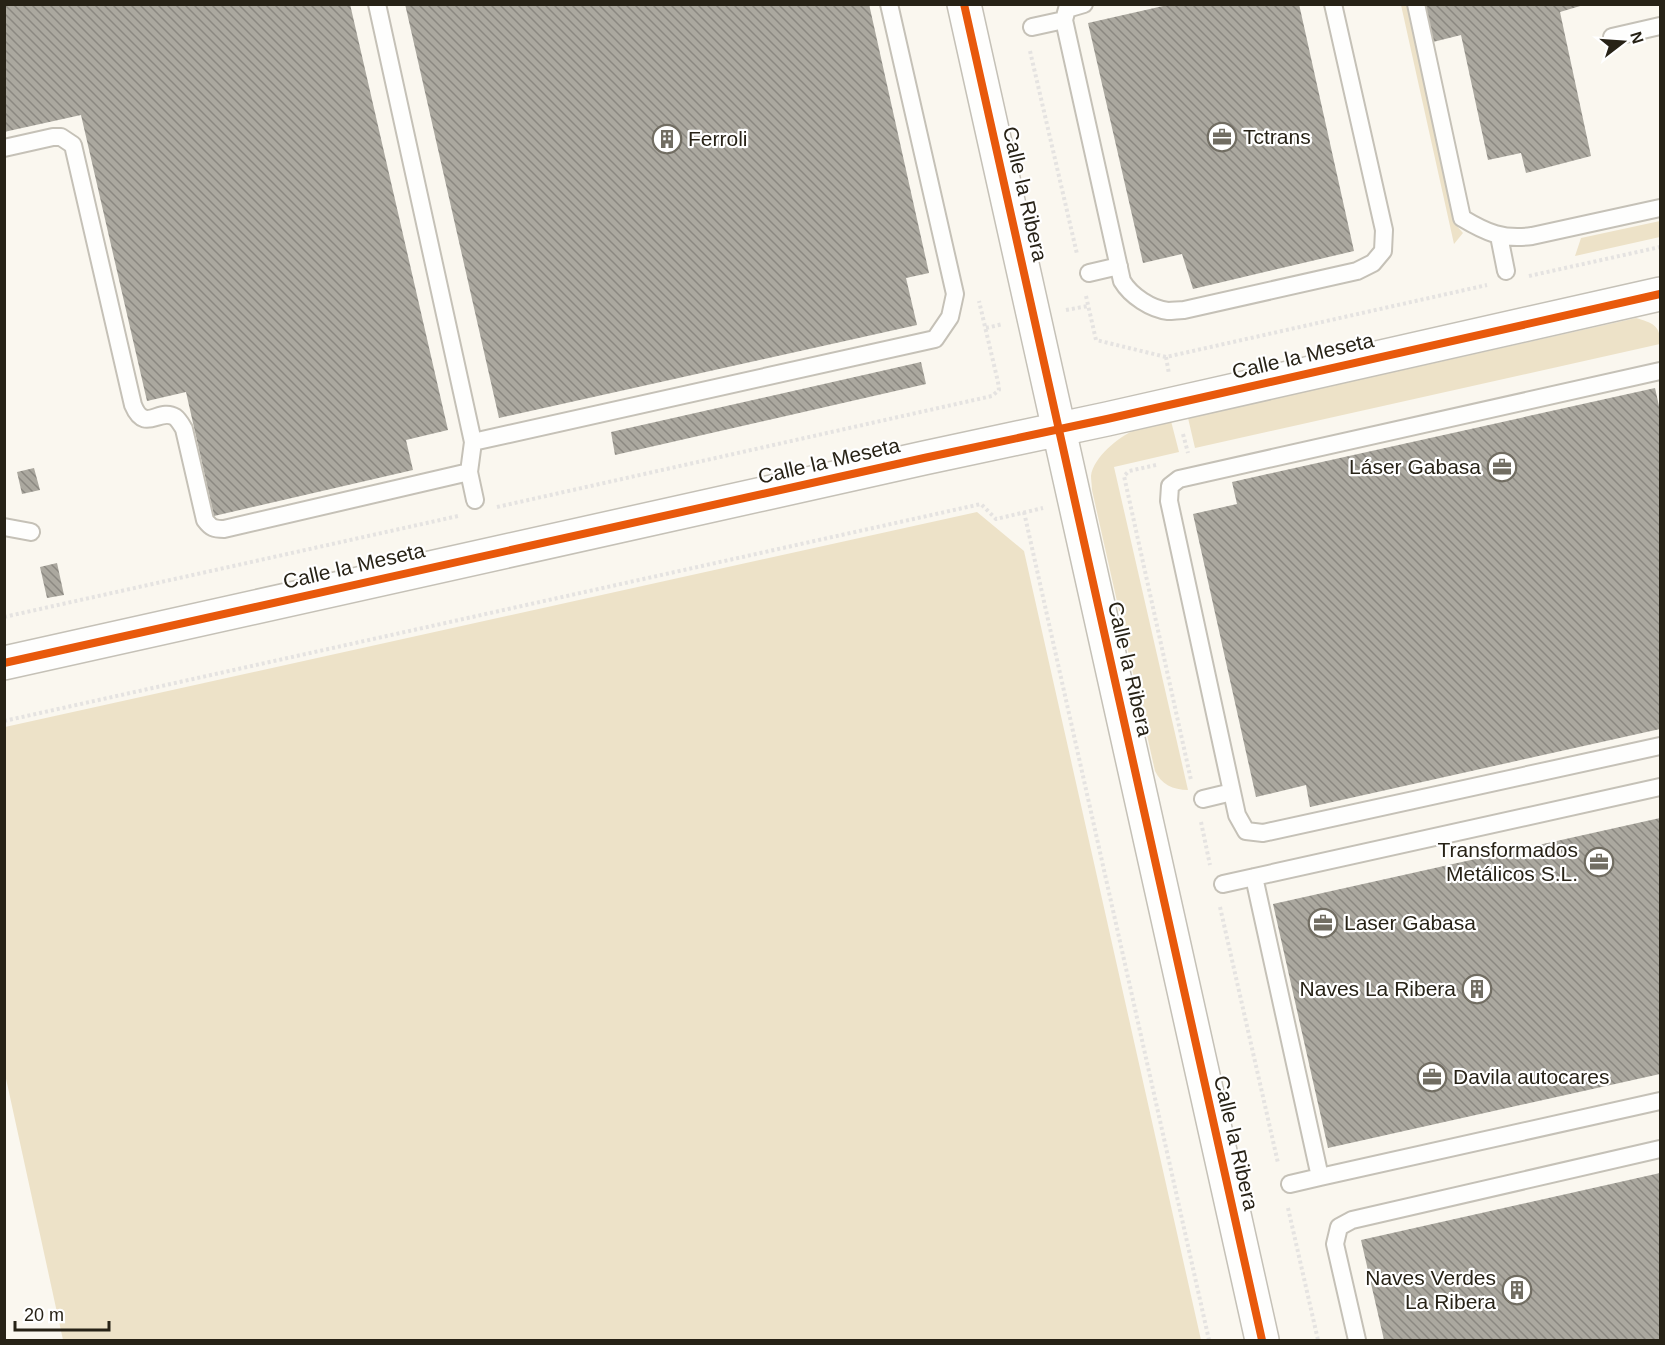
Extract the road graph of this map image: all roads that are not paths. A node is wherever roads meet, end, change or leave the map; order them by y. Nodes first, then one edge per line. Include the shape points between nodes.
1 (377, 4) edge
2 (889, 4) edge
3 (964, 4) edge
4 (1084, 4) edge
5 (1334, 4) edge
6 (1416, 4) edge
7 (1064, 20) junction
8 (1660, 26) edge
9 (1030, 34) road end
10 (1612, 37) dead end
11 (4, 148) edge
12 (1660, 208) edge
13 (1498, 236) junction
14 (1119, 266) junction
15 (1084, 268) road end
16 (1508, 277) road end
17 (1660, 294) edge
18 (1660, 371) edge
19 (1059, 429) junction
20 (473, 442) junction
21 (468, 472) junction
22 (477, 508) road end
23 (4, 527) edge
24 (31, 532) dead end
25 (4, 663) edge
26 (1660, 746) edge
27 (1660, 787) edge
28 (1232, 792) junction
29 (1198, 794) road end
30 (1254, 877) junction
31 (1218, 886) road end
32 (1660, 1101) edge
33 (1660, 1149) edge
34 (1320, 1177) junction
35 (1285, 1179) road end
36 (1262, 1341) edge
37 (1357, 1341) edge

1 - 20 lane
2 - 20 lane via 946,219 955,294 950,317 935,339
3 - 19 street, Calle la Ribera
4 - 7 lane via 1068,9
5 - 14 lane via 1384,230 1383,251 1373,263 1357,271 1168,311 1147,304 1128,290
6 - 13 lane via 1462,218
7 - 9 lane
7 - 14 lane
8 - 10 lane
11 - 21 lane via 53,137 73,145 136,414 150,419 169,415 177,418 184,429 209,526 224,529
12 - 13 lane via 1533,236
13 - 16 lane
14 - 15 lane
17 - 19 street, Calle la Meseta
18 - 28 lane via 1179,479 1170,486 1169,501
19 - 25 street, Calle la Meseta
19 - 36 street, Calle la Ribera
20 - 21 lane
21 - 22 lane
23 - 24 lane
26 - 28 lane via 1263,832 1246,831 1237,815
27 - 30 lane
28 - 29 lane
30 - 31 lane
30 - 34 lane
32 - 34 lane
33 - 37 lane via 1352,1220 1339,1227 1335,1244
34 - 35 lane

